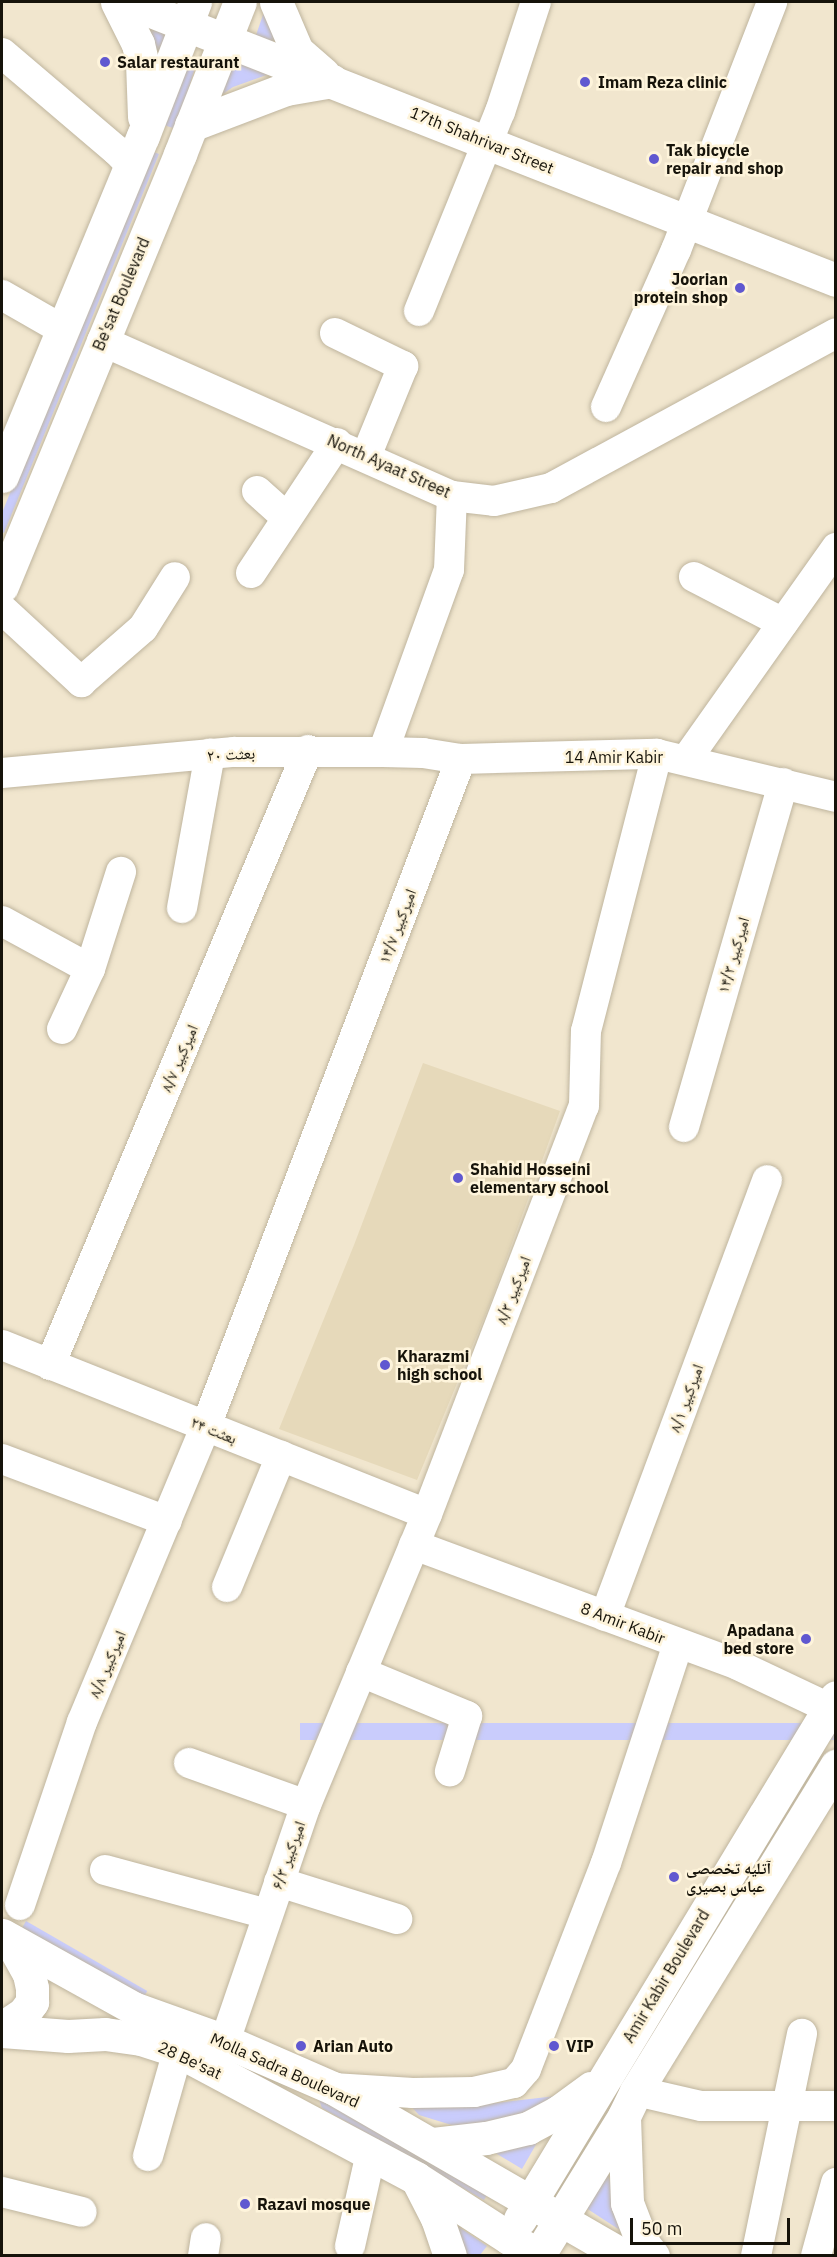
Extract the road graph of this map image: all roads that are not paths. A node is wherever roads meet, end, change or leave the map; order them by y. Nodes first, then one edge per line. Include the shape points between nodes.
1 (117, 2) edge
2 (128, 2) edge
3 (276, 2) edge
4 (536, 2) edge
5 (772, 2) edge
6 (188, 9) edge
7 (232, 21) edge
8 (2, 55) edge
9 (332, 81) junction
10 (186, 140) junction
11 (488, 142) junction
12 (137, 151) junction
13 (688, 222) junction
14 (836, 280) edge
15 (2, 295) edge
16 (419, 311) dead end
17 (63, 330) junction
18 (335, 333) dead end
19 (836, 333) edge
20 (102, 341) junction
21 (606, 407) dead end
22 (336, 443) junction
23 (366, 456) junction
24 (2, 477) edge
25 (257, 491) dead end
26 (452, 496) junction
27 (287, 518) junction
28 (836, 548) edge
29 (7, 553) edge
30 (251, 573) dead end
31 (175, 577) dead end
32 (694, 577) dead end
33 (2, 586) edge
34 (2, 609) edge
35 (783, 623) junction
36 (308, 750) junction
37 (383, 752) junction
38 (210, 754) junction
39 (657, 754) junction
40 (460, 759) junction
41 (686, 760) junction
42 (2, 773) edge
43 (783, 783) junction
44 (836, 797) edge
45 (121, 872) dead end
46 (182, 908) dead end
47 (2, 921) edge
48 (90, 969) junction
49 (62, 1029) dead end
50 (684, 1127) dead end
51 (767, 1180) dead end
52 (2, 1346) edge
53 (50, 1365) junction
54 (206, 1426) junction
55 (281, 1456) junction
56 (3, 1464) edge
57 (427, 1514) junction
58 (167, 1521) junction
59 (414, 1545) junction
60 (227, 1587) dead end
61 (605, 1616) junction
62 (678, 1644) junction
63 (361, 1672) junction
64 (832, 1703) edge
65 (189, 1763) dead end
66 (836, 1767) edge
67 (450, 1771) dead end
68 (306, 1805) junction
69 (105, 1870) dead end
70 (279, 1882) junction
71 (20, 1905) dead end
72 (267, 1914) junction
73 (397, 1919) dead end
74 (6, 1937) edge
75 (682, 1949) junction
76 (710, 1971) junction
77 (2, 2029) edge
78 (802, 2034) dead end
79 (225, 2041) junction
80 (178, 2051) junction
81 (604, 2078) junction
82 (333, 2088) junction
83 (267, 2098) joint
84 (630, 2104) junction
85 (789, 2106) junction
86 (836, 2106) edge
87 (433, 2144) junction
88 (371, 2153) junction
89 (148, 2156) dead end
90 (417, 2178) junction
91 (836, 2183) edge
92 (2, 2192) edge
93 (531, 2202) junction
94 (82, 2212) dead end
95 (561, 2219) junction
96 (818, 2245) edge
97 (350, 2246) dead end
98 (504, 2247) edge
99 (450, 2256) edge
100 (538, 2256) edge
101 (624, 2256) edge
102 (653, 2256) edge
103 (756, 2256) edge

1 - 12 main road via 138,44 142,62 145,96
2 - 6 main road
3 - 9 main road via 297,51
4 - 11 street
5 - 13 street
6 - 7 main road, 17th Shahrivar Street
6 - 12 main road
7 - 9 main road, 17th Shahrivar Street
7 - 10 main road, Be'sat Boulevard
8 - 12 street
9 - 10 main road via 286,89
9 - 11 main road, 17th Shahrivar Street
10 - 12 main road
10 - 20 main road, Be'sat Boulevard
11 - 13 main road, 17th Shahrivar Street
11 - 16 street
12 - 17 main road
13 - 14 main road, 17th Shahrivar Street
13 - 21 street
15 - 17 street
17 - 24 main road
18 - 23 street via 403,366
19 - 26 street, North Ayaat Street via 551,488 494,501
20 - 22 street, North Ayaat Street
20 - 29 main road, Be'sat Boulevard
22 - 23 street, North Ayaat Street
22 - 27 street
23 - 26 street, North Ayaat Street
25 - 27 street
26 - 37 street via 449,570
27 - 30 street
28 - 35 street
29 - 33 main road, Be'sat Boulevard
31 - 34 street via 143,628 81,682
32 - 35 street
35 - 41 street
36 - 37 street, بعثت ۲۰
36 - 38 street, بعثت ۲۰
36 - 53 street, امیرکبیر ۸/۷
37 - 40 street, بعثت ۲۰
38 - 42 street, بعثت ۲۰
38 - 46 street
39 - 40 street, 14 Amir Kabir
39 - 41 street, 14 Amir Kabir
39 - 57 street, امیرکبیر ۸/۳ via 586,1031 584,1106
40 - 54 street, امیرکبیر ۱۴/۷
41 - 43 street, 14 Amir Kabir
43 - 44 street, 14 Amir Kabir
43 - 50 street, امیرکبیر ۱۴/۳
45 - 48 street
47 - 48 street
48 - 49 street
51 - 61 street, امیرکبیر ۸/۱
52 - 53 street, بعثت ۲۴
53 - 54 street, بعثت ۲۴
54 - 55 street, بعثت ۲۴
54 - 58 street, امیرکبیر ۸/۸
55 - 57 street, بعثت ۲۴
55 - 60 street
56 - 58 street
57 - 59 street, امیرکبیر ۸/۳
58 - 71 street, امیرکبیر ۸/۸ via 82,1722
59 - 61 street, 8 Amir Kabir
59 - 63 street, امیرکبیر ۶/۳
61 - 62 street, 8 Amir Kabir
62 - 64 street, 8 Amir Kabir
62 - 82 street via 606,1863 526,2069 514,2083 474,2092
63 - 67 street via 467,1716
63 - 68 street, امیرکبیر ۶/۳
64 - 75 main road, Amir Kabir Boulevard
65 - 68 street
66 - 76 main road, Amir Kabir Boulevard
68 - 70 street, امیرکبیر ۶/۳
69 - 72 street
70 - 72 street, امیرکبیر ۶/۳
70 - 73 street
72 - 79 street, امیرکبیر ۶/۳
74 - 77 main road via 29,1974 32,2002
74 - 79 main road, Molla Sadra Boulevard via 133,2008
75 - 76 main road
75 - 81 main road, Amir Kabir Boulevard
76 - 84 main road, Amir Kabir Boulevard
77 - 80 main road, 28 Be'sat via 68,2036 105,2034 141,2039
78 - 85 street
79 - 82 main road, Molla Sadra Boulevard
80 - 83 main road, 28 Be'sat
80 - 89 street
81 - 87 main road via 558,2112 528,2128
81 - 93 main road, Amir Kabir Boulevard
82 - 87 main road, Molla Sadra Boulevard
83 - 88 main road, Molla Sadra Boulevard
84 - 85 street
84 - 95 main road, Amir Kabir Boulevard
84 - 102 main road via 627,2203 642,2242
85 - 86 street
85 - 103 street
87 - 93 main road, Molla Sadra Boulevard
88 - 90 main road, Molla Sadra Boulevard
88 - 97 street
90 - 98 main road, Molla Sadra Boulevard
90 - 99 main road
91 - 96 street
92 - 94 street
93 - 95 main road, Molla Sadra Boulevard
93 - 98 main road, Amir Kabir Boulevard
95 - 100 main road, Amir Kabir Boulevard
95 - 101 main road, Molla Sadra Boulevard
98 - 100 main road, Molla Sadra Boulevard

